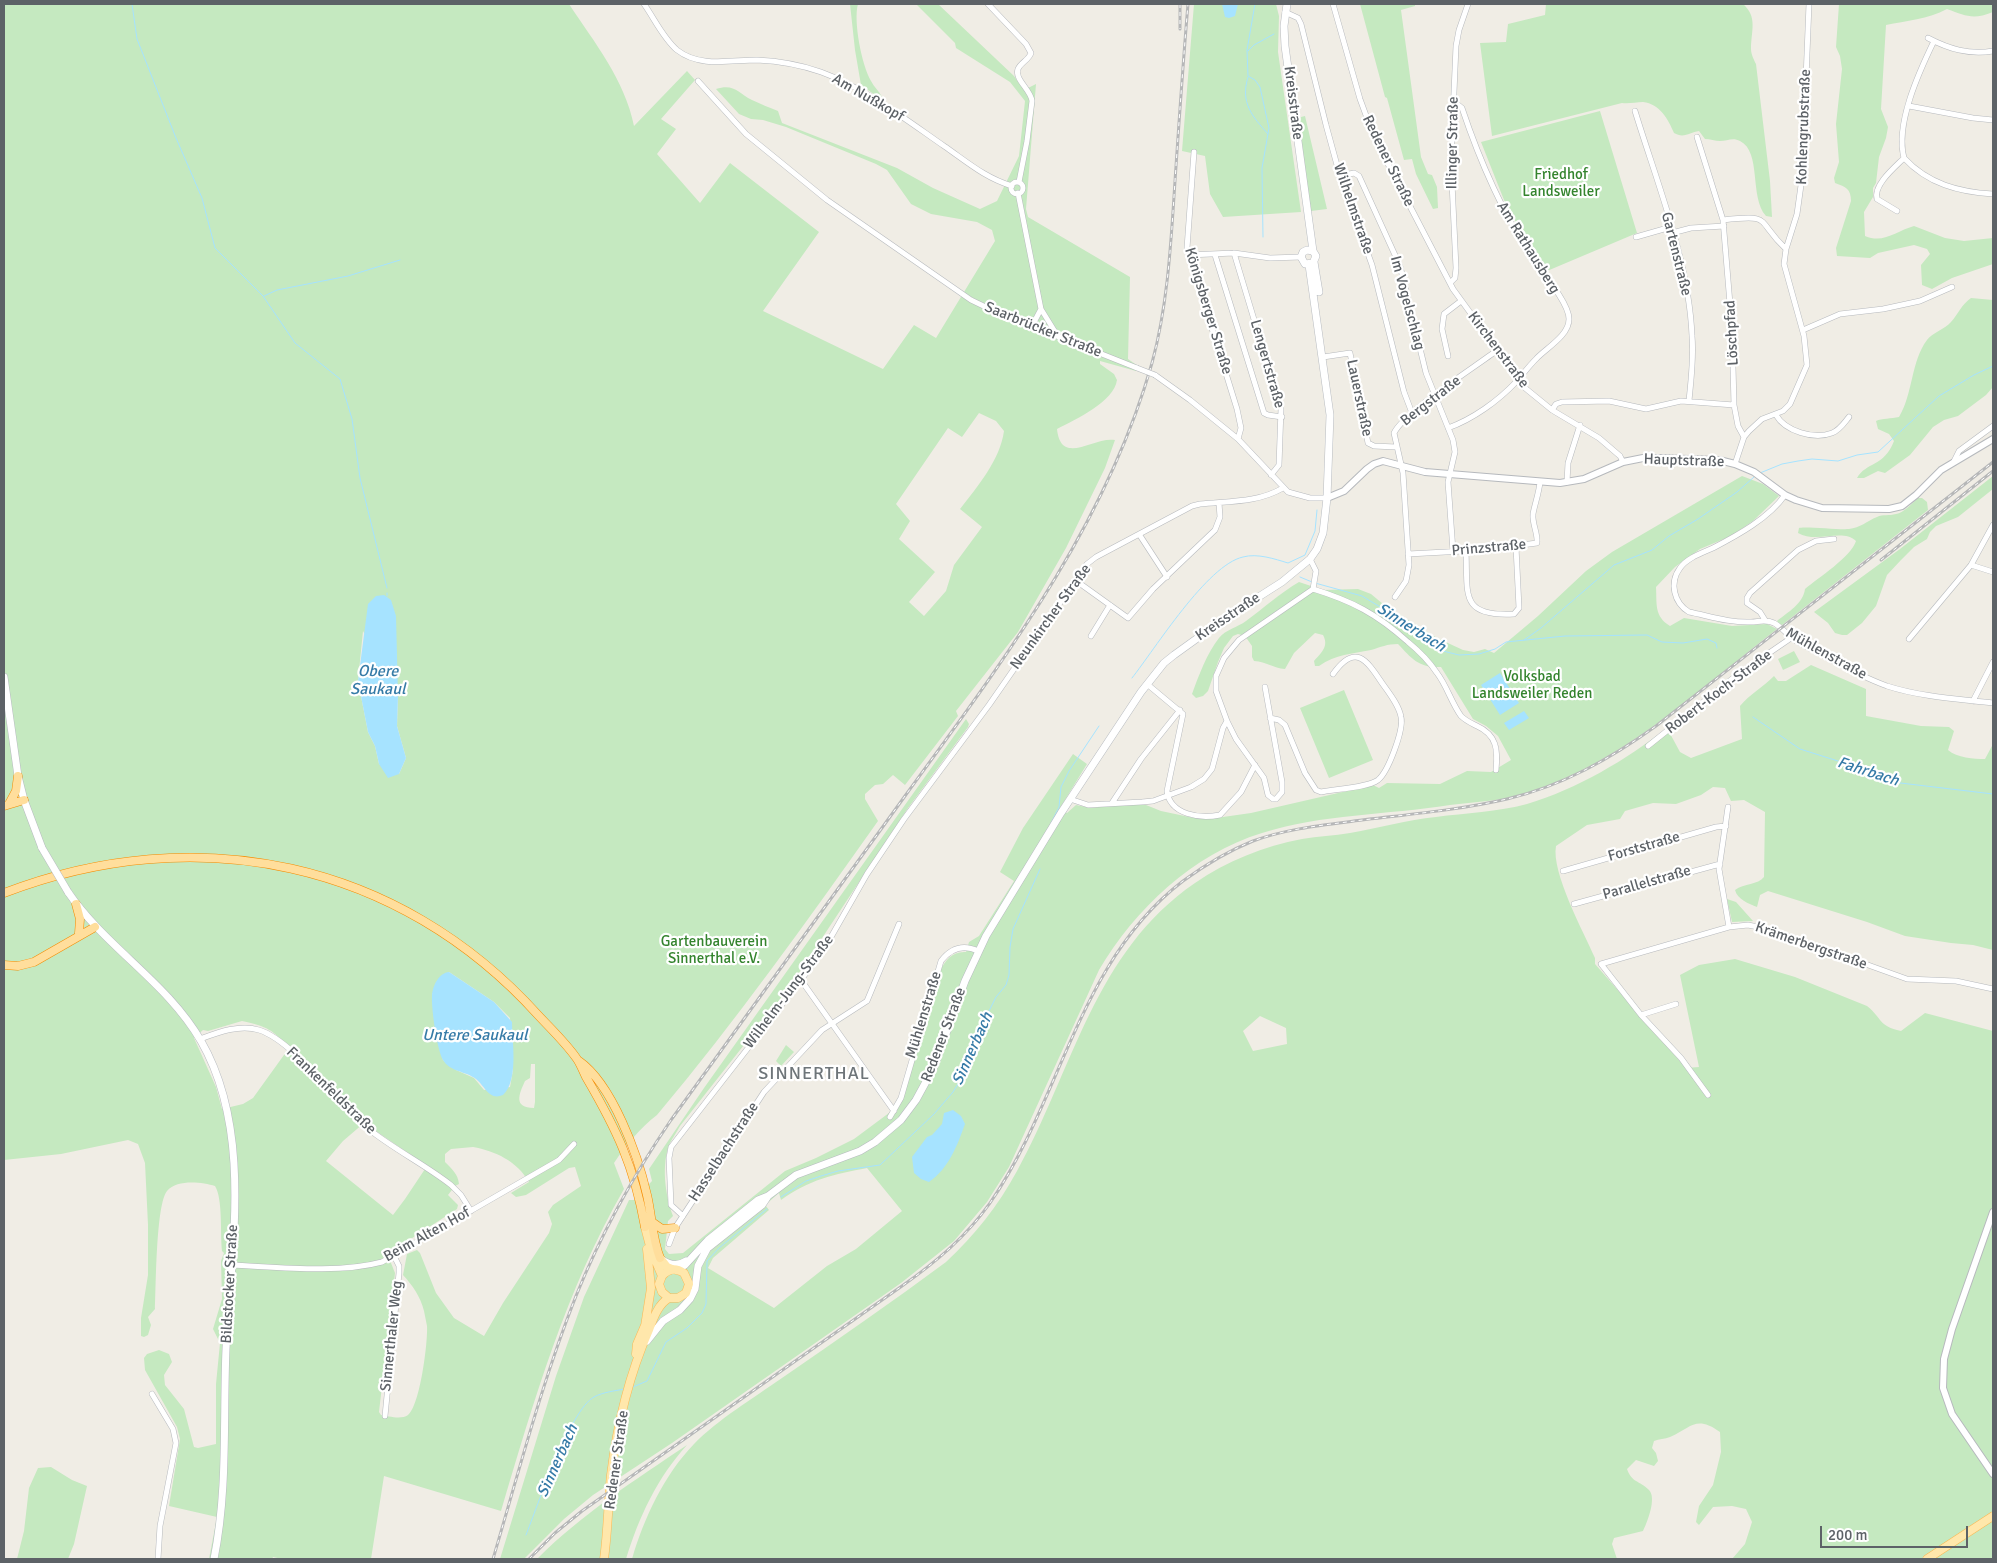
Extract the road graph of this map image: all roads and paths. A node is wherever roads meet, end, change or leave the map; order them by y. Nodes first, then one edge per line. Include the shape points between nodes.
1 (644, 4) edge
2 (988, 4) edge
3 (1286, 4) edge
4 (1333, 4) edge
5 (1468, 4) edge
6 (1808, 4) edge
7 (1285, 12) junction
8 (1928, 38) dead end
9 (1934, 41) junction
10 (1993, 50) edge
11 (698, 81) dead end
12 (1454, 104) junction
13 (1909, 106) junction
14 (1635, 111) dead end
15 (1993, 120) edge
16 (1697, 137) dead end
17 (1194, 152) dead end
18 (1904, 158) junction
19 (1340, 176) junction
20 (1019, 182) junction
21 (1012, 186) junction
22 (1018, 193) junction
23 (1993, 194) edge
24 (1897, 211) dead end
25 (1724, 220) junction
26 (1724, 226) junction
27 (1670, 227) junction
28 (1672, 233) junction
29 (1636, 237) dead end
30 (1786, 249) junction
31 (1310, 250) junction
32 (1234, 253) junction
33 (1188, 254) junction
34 (1215, 255) junction
35 (1301, 257) junction
36 (1312, 263) junction
37 (1450, 283) junction
38 (1952, 287) dead end
39 (1461, 301) junction
40 (1041, 310) junction
41 (1032, 326) junction
42 (1803, 330) junction
43 (1057, 336) junction
44 (1496, 351) junction
45 (1324, 356) junction
46 (1448, 356) dead end
47 (1518, 380) junction
48 (1436, 395) junction
49 (1689, 400) junction
50 (1734, 405) junction
51 (1552, 410) junction
52 (1412, 413) junction
53 (1776, 415) junction
54 (1282, 417) junction
55 (1849, 417) dead end
56 (1580, 425) junction
57 (1993, 426) edge
58 (1448, 428) junction
59 (1744, 437) junction
60 (1238, 439) junction
61 (1993, 439) edge
62 (1396, 447) junction
63 (1954, 461) junction
64 (1623, 462) junction
65 (1735, 464) junction
66 (1402, 466) junction
67 (1271, 474) junction
68 (1449, 474) junction
69 (1540, 482) junction
70 (1567, 482) junction
71 (1283, 488) junction
72 (1785, 495) junction
73 (1327, 498) junction
74 (1219, 503) junction
75 (1993, 525) edge
76 (1139, 534) junction
77 (1834, 539) dead end
78 (1516, 546) junction
79 (1466, 551) junction
80 (1453, 552) junction
81 (1408, 554) junction
82 (1310, 559) junction
83 (1972, 565) junction
84 (1993, 572) edge
85 (1167, 576) junction
86 (1074, 580) junction
87 (1313, 587) junction
88 (1395, 597) dead end
89 (1110, 605) junction
90 (1765, 620) junction
91 (1091, 636) dead end
92 (1790, 638) junction
93 (1909, 639) dead end
94 (1993, 662) edge
95 (1334, 674) dead end
96 (4, 677) edge
97 (1147, 684) junction
98 (1265, 687) dead end
99 (1973, 701) junction
100 (1993, 703) edge
101 (1180, 710) junction
102 (1270, 718) junction
103 (1227, 721) junction
104 (976, 722) joint
105 (1648, 746) dead end
106 (1255, 765) junction
107 (1496, 770) dead end
108 (18, 776) junction
109 (1168, 795) junction
110 (1070, 799) junction
111 (24, 800) junction
112 (1112, 803) junction
113 (6, 805) edge
114 (1728, 807) dead end
115 (1061, 813) joint
116 (1726, 826) junction
117 (1720, 864) junction
118 (1563, 871) dead end
119 (4, 893) edge
120 (76, 904) junction
121 (1574, 904) dead end
122 (899, 924) dead end
123 (94, 925) junction
124 (1729, 927) junction
125 (77, 935) junction
126 (978, 951) junction
127 (4, 965) edge
128 (801, 980) junction
129 (1993, 989) edge
130 (1676, 1004) dead end
131 (1642, 1014) junction
132 (832, 1023) junction
133 (200, 1039) junction
134 (1708, 1095) dead end
135 (894, 1111) junction
136 (890, 1117) dead end
137 (574, 1144) dead end
138 (768, 1196) junction
139 (471, 1211) junction
140 (1993, 1212) edge
141 (683, 1216) junction
142 (648, 1225) junction
143 (675, 1228) junction
144 (662, 1229) junction
145 (654, 1237) junction
146 (668, 1244) dead end
147 (706, 1249) junction
148 (697, 1251) junction
149 (394, 1256) junction
150 (660, 1258) junction
151 (231, 1265) junction
152 (675, 1269) junction
153 (686, 1275) junction
154 (662, 1276) junction
155 (662, 1292) junction
156 (669, 1298) junction
157 (645, 1326) junction
158 (640, 1351) junction
159 (636, 1361) junction
160 (152, 1394) dead end
161 (385, 1416) dead end
162 (1993, 1474) edge
163 (1993, 1516) edge
164 (158, 1559) edge
165 (214, 1559) edge
166 (604, 1559) edge
167 (1927, 1559) edge

1 - 21 street, Am Nußkopf via 668,40 688,57 708,62 771,61 820,72 891,110 985,176
2 - 20 street via 1031,53 1018,70 1032,101
3 - 7 main road, Kreisstraße
4 - 37 street, Redener Straße via 1374,137
5 - 12 street, Illinger Straße via 1457,38
6 - 30 street, Kohlengrubstraße via 1802,178 1797,214
7 - 19 street, Wilhelmstraße via 1294,15 1301,24
7 - 31 main road, Kreisstraße via 1286,46
8 - 9 street
9 - 10 street via 1961,52
9 - 13 street via 1914,86
11 - 41 street, Saarbrücker Straße via 746,134 841,211 971,300
12 - 37 street, Illinger Straße via 1451,177 1456,268 1455,278
12 - 47 street, Am Rathausberg via 1462,108 1502,209 1568,311 1566,330
13 - 15 street
13 - 18 street via 1902,138
14 - 27 street, Gartenstraße
16 - 25 street, Löschpfad
17 - 33 street, Königsberger Straße
18 - 23 street via 1920,172 1942,184
18 - 24 street via 1876,194 1877,199
19 - 48 street, Im Vogelschlag via 1354,173 1359,176 1398,262 1422,360
19 - 52 street, Wilhelmstraße via 1372,265
20 - 21 street
20 - 22 street via 1023,188
21 - 22 street
22 - 40 street
25 - 26 street, Löschpfad
25 - 30 street via 1761,219
26 - 28 street
26 - 50 street, Löschpfad
27 - 28 street, Gartenstraße
27 - 29 street
28 - 49 street, Gartenstraße via 1686,286 1691,322
30 - 42 street, Kohlengrubstraße via 1784,264
31 - 35 main road via 1303,252
31 - 36 main road, Kreisstraße via 1316,256
32 - 34 street
32 - 35 street via 1270,258
32 - 54 street, Lengertstraße
33 - 34 street
33 - 60 street, Königsberger Straße via 1237,409 1241,428
34 - 54 street via 1264,413
35 - 36 main road via 1304,264
36 - 45 main road, Kreisstraße
37 - 39 street, Kirchenstraße
38 - 42 street via 1920,302 1840,314
39 - 44 street, Kirchenstraße
39 - 46 street via 1444,314 1442,329
40 - 41 street
40 - 43 street
41 - 43 street, Saarbrücker Straße
42 - 53 street, Kohlengrubstraße via 1808,359 1806,372 1790,404
43 - 60 street, Saarbrücker Straße, bridge via 1155,376
44 - 47 street, Kirchenstraße
44 - 48 street, Bergstraße
45 - 62 street, Lauerstraße via 1350,352 1368,443
45 - 73 main road, Kreisstraße via 1330,392
47 - 51 street, Kirchenstraße
47 - 58 street, Am Rathausberg via 1474,416
48 - 52 street, Bergstraße
48 - 58 street
49 - 50 street
49 - 51 street via 1646,408 1609,401 1562,402
50 - 59 street, Löschpfad
51 - 56 street, Kirchenstraße
52 - 62 street, Bergstraße via 1396,428
53 - 55 street via 1790,428 1819,435 1838,430
53 - 59 street, Kohlengrubstraße via 1762,419
54 - 67 street, Lengertstraße via 1279,464
56 - 64 street, Kirchenstraße via 1611,448
56 - 70 street via 1568,463
57 - 63 street via 1959,450
58 - 68 street via 1455,452
59 - 65 street, Kohlengrubstraße
60 - 67 street, Saarbrücker Straße
61 - 63 street, Hauptstraße
62 - 66 street, Bergstraße
63 - 72 street, Hauptstraße via 1916,495 1894,509 1822,508
64 - 65 street, Hauptstraße via 1658,458 1718,460
64 - 70 street, Hauptstraße via 1584,479
65 - 72 street, Hauptstraße via 1754,472
66 - 68 street, Hauptstraße
66 - 73 street, Hauptstraße via 1383,461 1374,464 1344,491
66 - 81 street
67 - 71 street, Saarbrücker Straße
68 - 69 street, Hauptstraße
68 - 80 street
69 - 70 street, Hauptstraße
69 - 78 street, Prinzstraße via 1533,515 1537,543
71 - 73 street, Saarbrücker Straße via 1293,495
71 - 74 street, Neunkircher Straße via 1260,498
72 - 90 street via 1745,529 1688,560 1674,582 1679,604 1689,612 1744,622
73 - 82 main road, Kreisstraße via 1320,542
74 - 76 street, Neunkircher Straße via 1192,506
74 - 85 street via 1220,517 1216,530
75 - 83 street
76 - 85 street
76 - 86 street, Neunkircher Straße via 1096,557
77 - 90 street, Mühlenstraße via 1816,541 1798,550 1750,593 1747,602
78 - 79 street, Prinzstraße
78 - 79 street via 1519,608 1514,614 1493,614 1472,605 1468,598
79 - 80 street, Prinzstraße
80 - 81 street, Prinzstraße
81 - 88 street via 1406,581
82 - 87 street via 1316,568
82 - 97 main road, Kreisstraße via 1282,582 1182,648
83 - 84 street
83 - 93 street
85 - 89 street via 1128,618
86 - 89 street
86 - 104 street, Neunkircher Straße
87 - 103 street via 1244,636 1224,658 1218,669 1216,691
87 - 107 street via 1368,610 1412,646 1438,674 1464,719 1483,728 1494,738
89 - 91 street
90 - 92 street, Mühlenstraße via 1773,622
92 - 99 street, Mühlenstraße via 1888,686
92 - 105 street, Robert-Koch-Straße via 1737,675
94 - 99 street
95 - 102 street via 1344,660 1354,656 1362,658 1398,707 1401,728 1395,749 1378,780 1321,792 1316,790 1305,773 1285,725
96 - 108 main road, Bildstocker Straße
97 - 101 street
97 - 110 main road, Kreisstraße
98 - 102 street
99 - 100 street, Mühlenstraße
101 - 109 street via 1183,718
101 - 112 street via 1140,759
102 - 106 street via 1282,782 1278,798 1268,795 1264,778
103 - 106 street
103 - 109 street via 1208,775 1191,787
104 - 128 street, Wilhelm-Jung-Straße via 904,818 827,944
106 - 109 street via 1241,792 1220,815 1199,816 1183,812 1172,804
108 - 111 main road, Bildstocker Straße
108 - 113 highway via 16,790
109 - 112 street via 1153,801
110 - 112 street via 1088,805
110 - 115 main road, Kreisstraße
111 - 113 highway
111 - 120 main road, Bildstocker Straße, bridge via 42,848
114 - 116 street
115 - 126 main road, Redener Straße
116 - 117 street
116 - 118 street, Forststraße
117 - 121 street, Parallelstraße
117 - 124 street
119 - 142 highway via 48,877 137,859 215,858 258,862 335,881 408,913 477,958 519,994 601,1084 625,1128 642,1175
120 - 123 main road, Bildstocker Straße
120 - 125 highway via 80,919
122 - 132 street, Hasselbachstraße via 867,1001
123 - 125 highway
123 - 133 main road, Bildstocker Straße via 164,992
124 - 129 street, Krämerbergstraße via 1748,925 1768,929 1907,979 1956,981
124 - 131 street, Krämerbergstraße via 1601,964
125 - 127 highway via 34,962
126 - 135 street, Mühlenstraße via 962,946 941,961 901,1098
126 - 138 main road, Redener Straße via 964,980 934,1067 910,1109 894,1128 842,1159 796,1175
128 - 132 street
128 - 141 street, Wilhelm-Jung-Straße via 671,1147 672,1204
130 - 131 street
131 - 134 street
132 - 135 street
132 - 141 street, Hasselbachstraße via 764,1092
133 - 139 street, Frankenfeldstraße via 245,1027 277,1038 356,1118 380,1138 451,1185
133 - 151 main road, Bildstocker Straße via 217,1078 232,1137
135 - 136 street, Mühlenstraße
137 - 139 street, Beim Alten Hof via 559,1160
138 - 147 main road, Redener Straße via 762,1205
138 - 148 main road, Redener Straße via 758,1200
139 - 149 street, Beim Alten Hof
140 - 162 street via 1952,1329 1944,1359 1943,1388 1952,1414
141 - 143 street, Hasselbachstraße
142 - 144 highway
142 - 145 highway
142 - 154 main road via 650,1250
142 - 157 main road via 651,1288
143 - 144 highway
143 - 146 street, Hasselbachstraße
144 - 145 highway
145 - 150 highway
147 - 153 main road, Redener Straße via 690,1265
147 - 158 main road via 690,1299 656,1327
148 - 150 main road via 679,1264 670,1264
148 - 152 main road, Redener Straße via 685,1266
149 - 151 street, Beim Alten Hof via 359,1268
149 - 161 street, Sinnerthaler Weg via 398,1273
150 - 152 main road via 667,1267
151 - 165 main road, Bildstocker Straße via 222,1498
152 - 153 main road
152 - 154 main road via 666,1271
153 - 156 main road via 689,1284 686,1293 678,1298
154 - 155 main road via 659,1284
155 - 156 main road
155 - 157 main road, Redener Straße
156 - 158 main road, Redener Straße via 662,1304
157 - 159 main road, Redener Straße via 637,1344
158 - 159 main road, Redener Straße
159 - 166 main road, Redener Straße via 617,1436
160 - 164 street via 173,1429 176,1442 160,1526
163 - 167 main road

